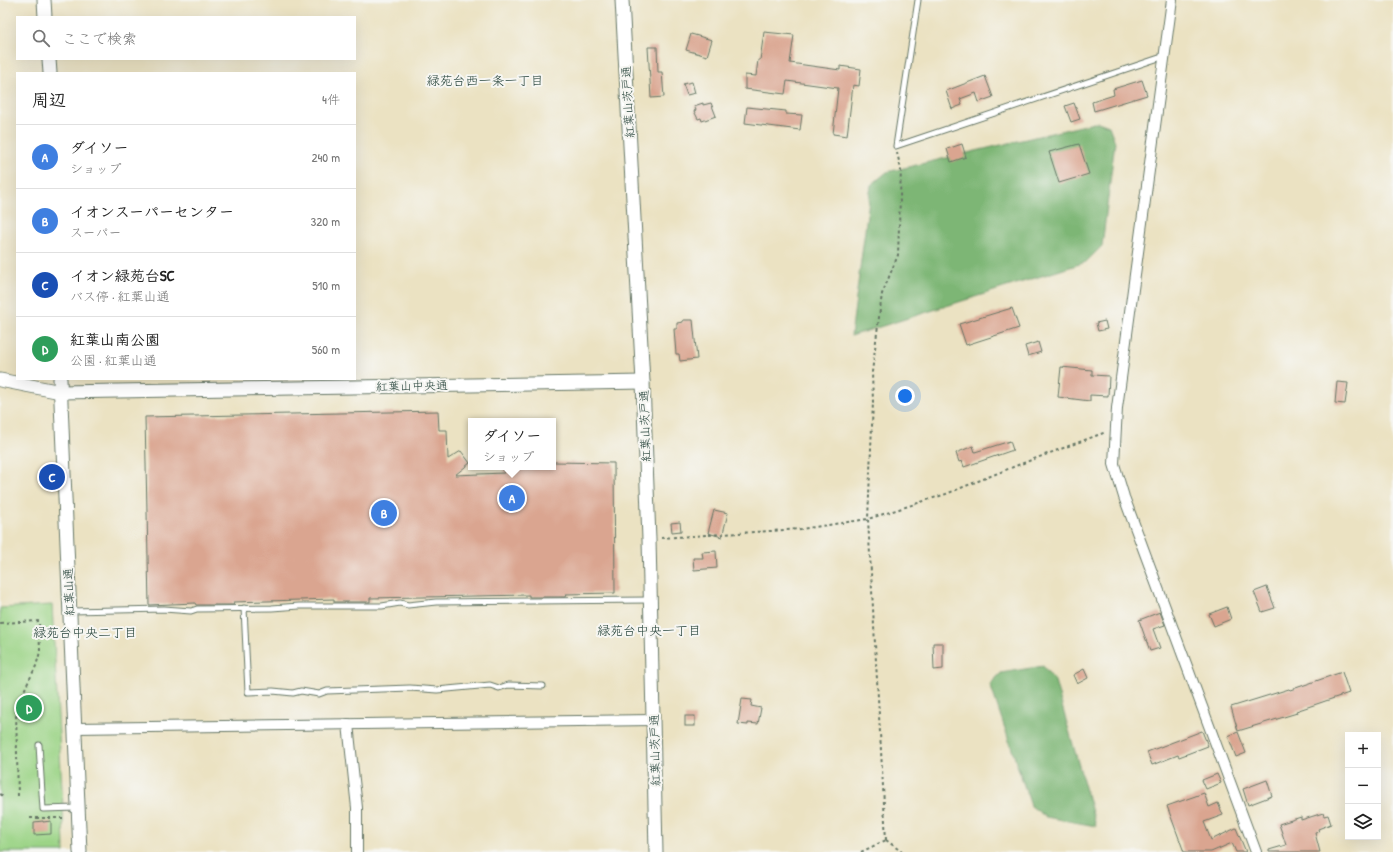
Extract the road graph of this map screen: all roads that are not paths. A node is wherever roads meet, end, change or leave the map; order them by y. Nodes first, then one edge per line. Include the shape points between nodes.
1 (44, 0) edge
2 (622, 0) edge
3 (918, 0) edge
4 (1172, 0) edge
5 (46, 16) edge
6 (1165, 56) junction
7 (49, 60) edge
8 (50, 72) edge
9 (0, 380) edge
10 (643, 382) junction
11 (61, 385) edge
12 (651, 600) junction
13 (244, 608) junction
14 (70, 611) junction
15 (543, 686) dead end
16 (654, 720) junction
17 (348, 724) junction
18 (74, 728) junction
19 (39, 745) dead end
20 (78, 808) junction
21 (80, 852) edge
22 (357, 852) edge
23 (656, 852) edge
24 (1256, 852) edge

1 - 5 street
2 - 10 street, 紅葉山茨戸通
3 - 6 lane via 896,146
4 - 6 street
6 - 24 street via 1117,408 1114,464
7 - 8 street
9 - 11 street, 紅葉山中央通
10 - 11 street, 紅葉山中央通
10 - 12 street, 紅葉山茨戸通
11 - 14 street, 紅葉山通
12 - 13 lane via 436,602 382,606
12 - 16 street, 紅葉山茨戸通
13 - 14 lane via 197,608 191,611
13 - 15 lane via 248,692 301,691 319,694 327,691 410,688 437,690 490,685 499,688 508,685
14 - 18 street, 紅葉山通
16 - 17 street
16 - 23 street, 紅葉山茨戸通
17 - 18 street
17 - 22 street via 357,808
18 - 20 street, 紅葉山通
19 - 20 lane via 43,809
20 - 21 street, 紅葉山通

